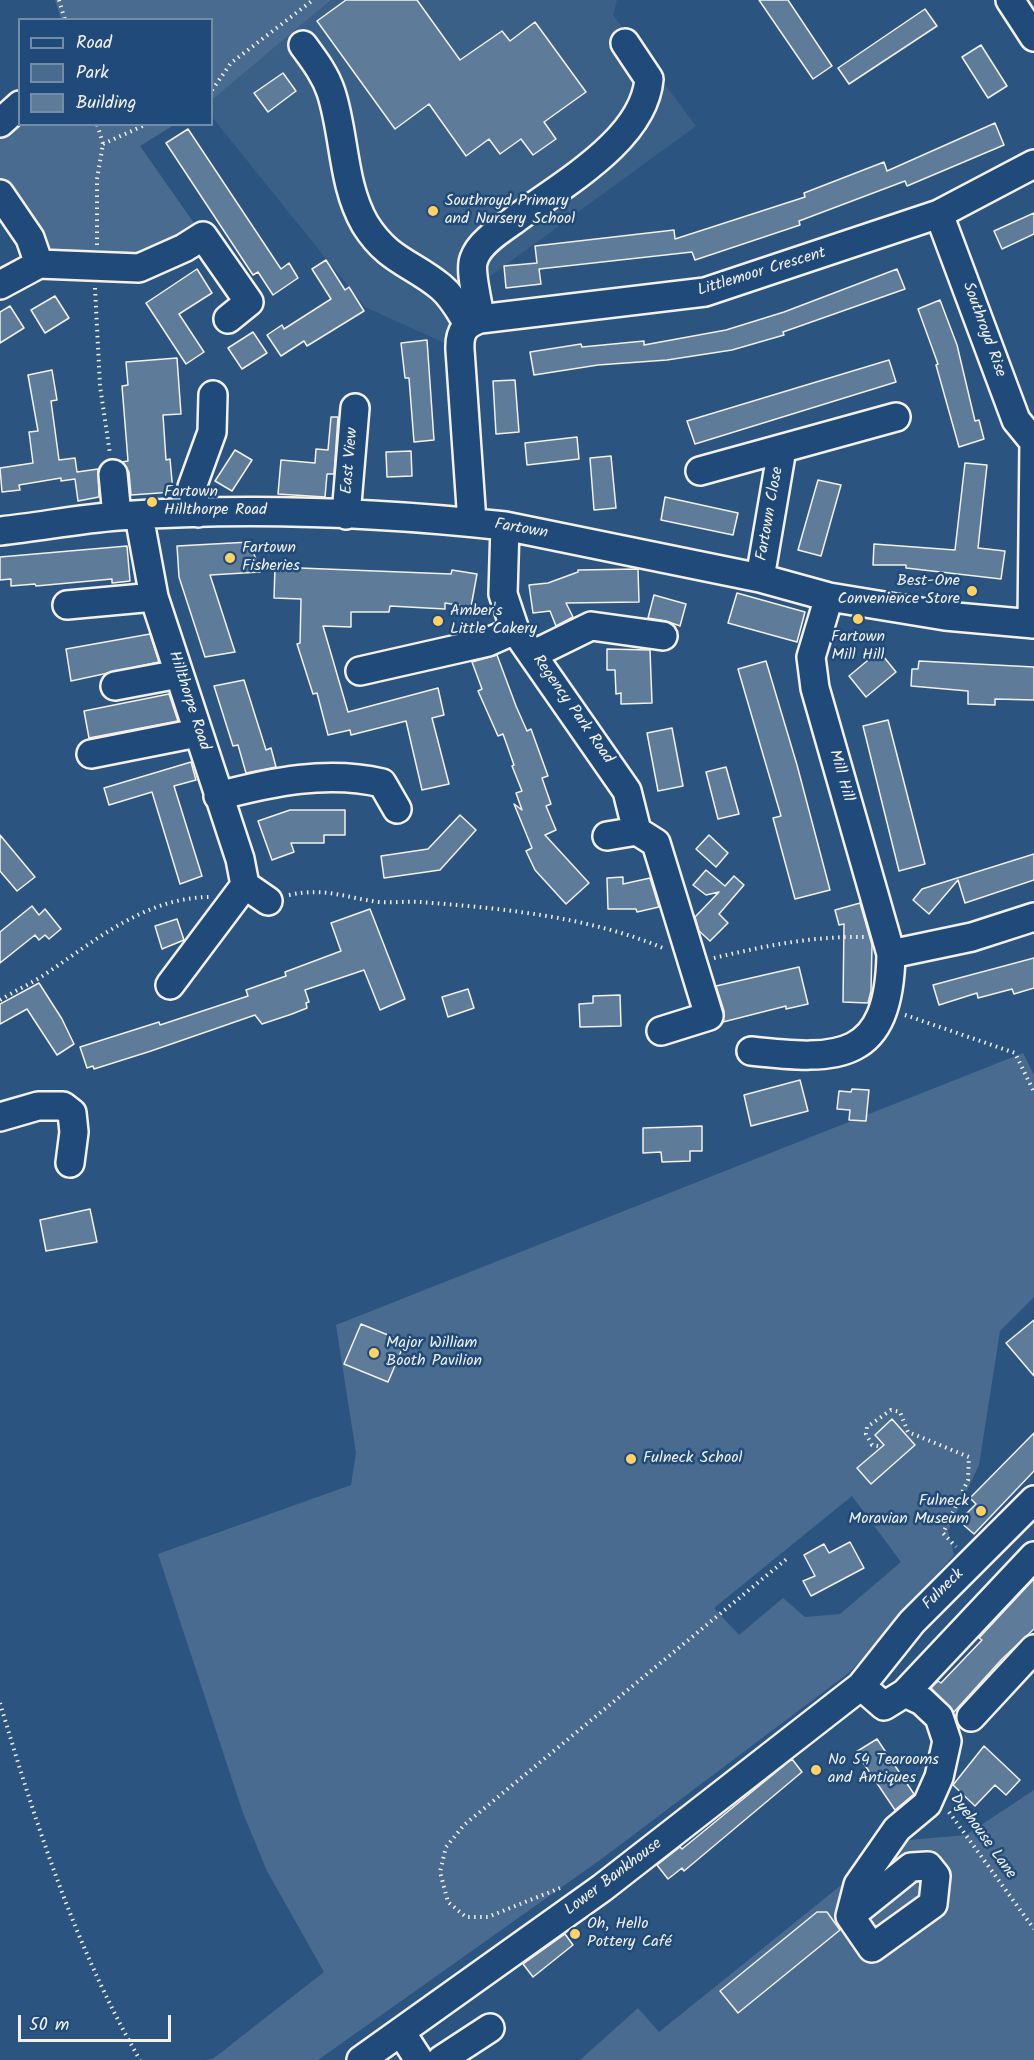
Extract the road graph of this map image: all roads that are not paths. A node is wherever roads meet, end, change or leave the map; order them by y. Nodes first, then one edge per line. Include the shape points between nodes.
1 (1010, 0) edge
2 (1034, 37) edge
3 (625, 43) dead end
4 (303, 45) dead end
5 (18, 107) edge
6 (0, 123) edge
7 (1034, 164) edge
8 (0, 194) edge
9 (939, 214) junction
10 (39, 264) junction
11 (0, 285) edge
12 (228, 319) dead end
13 (474, 322) junction
14 (213, 395) dead end
15 (355, 408) dead end
16 (896, 417) dead end
17 (1034, 442) edge
18 (782, 449) junction
19 (700, 471) dead end
20 (113, 474) road end
21 (198, 513) junction
22 (346, 515) junction
23 (128, 516) junction
24 (472, 522) junction
25 (505, 526) junction
26 (0, 531) edge
27 (760, 578) junction
28 (154, 597) junction
29 (830, 597) junction
30 (67, 604) dead end
31 (1033, 624) edge
32 (515, 630) junction
33 (663, 636) dead end
34 (534, 654) junction
35 (360, 671) dead end
36 (179, 674) junction
37 (115, 686) dead end
38 (197, 733) junction
39 (91, 754) dead end
40 (219, 796) junction
41 (397, 809) dead end
42 (637, 831) junction
43 (607, 836) dead end
44 (241, 890) junction
45 (268, 901) road end
46 (1034, 917) edge
47 (888, 946) junction
48 (170, 985) dead end
49 (661, 1031) dead end
50 (751, 1052) dead end
51 (0, 1117) edge
52 (70, 1163) dead end
53 (1034, 1500) edge
54 (1034, 1556) edge
55 (1034, 1649) edge
56 (861, 1686) junction
57 (904, 1693) junction
58 (970, 1717) dead end
59 (850, 1916) dead end
60 (490, 2028) dead end
61 (401, 2032) junction
62 (361, 2060) edge
63 (418, 2060) edge
64 (441, 2060) edge

1 - 2 street
3 - 13 street via 649,79 641,112 609,150 495,233 477,253 472,263
4 - 13 street via 331,93 353,199 366,224 381,245 402,264 440,286
5 - 6 street
7 - 9 street, Littlemoor Crescent
8 - 10 street via 30,238
9 - 13 street, Littlemoor Crescent via 705,292
9 - 17 street, Southroyd Rise via 1016,420
10 - 11 street
10 - 12 street via 139,268 184,248 197,227 249,302
13 - 24 street via 459,339
14 - 21 street via 212,432 192,487
15 - 22 street, East View
16 - 18 street, Fartown Close
17 - 31 street
18 - 19 street, Fartown Close
18 - 27 street, Fartown Close
20 - 23 street, Hillthorpe Road
21 - 22 street, Fartown
21 - 23 street, Fartown
22 - 24 street, Fartown
23 - 26 street, Fartown
23 - 28 street, Hillthorpe Road
24 - 25 street, Fartown
25 - 27 street, Fartown
25 - 32 street, Regency Park Road via 503,594
27 - 29 street, Fartown
28 - 30 street
28 - 36 street, Hillthorpe Road
29 - 31 street, Fartown via 945,616
29 - 47 street, Mill Hill via 811,657 814,688
32 - 34 street, Regency Park Road
32 - 35 street via 488,642
33 - 34 street via 591,626
34 - 42 street, Regency Park Road via 627,791
36 - 37 street
36 - 38 street, Hillthorpe Road
38 - 39 street
38 - 40 street, Hillthorpe Road
40 - 41 street via 302,778 353,777 382,783
40 - 44 street, Hillthorpe Road via 240,859
42 - 43 street
42 - 49 street via 656,843 709,1016
44 - 45 street
44 - 48 street
46 - 47 street via 972,936
47 - 50 street, Mill Hill via 890,987 874,1030 842,1054 810,1057 778,1046
51 - 52 street via 38,1106 63,1106 72,1113
53 - 56 street, Fulneck via 912,1622
54 - 57 street
55 - 58 street
56 - 57 street via 884,1706
56 - 61 street, Lower Bankhouse via 603,1888
57 - 59 street via 922,1701 939,1717 947,1741 927,1804 897,1829 858,1885
60 - 64 street
61 - 62 street, Lower Bankhouse
61 - 63 street

